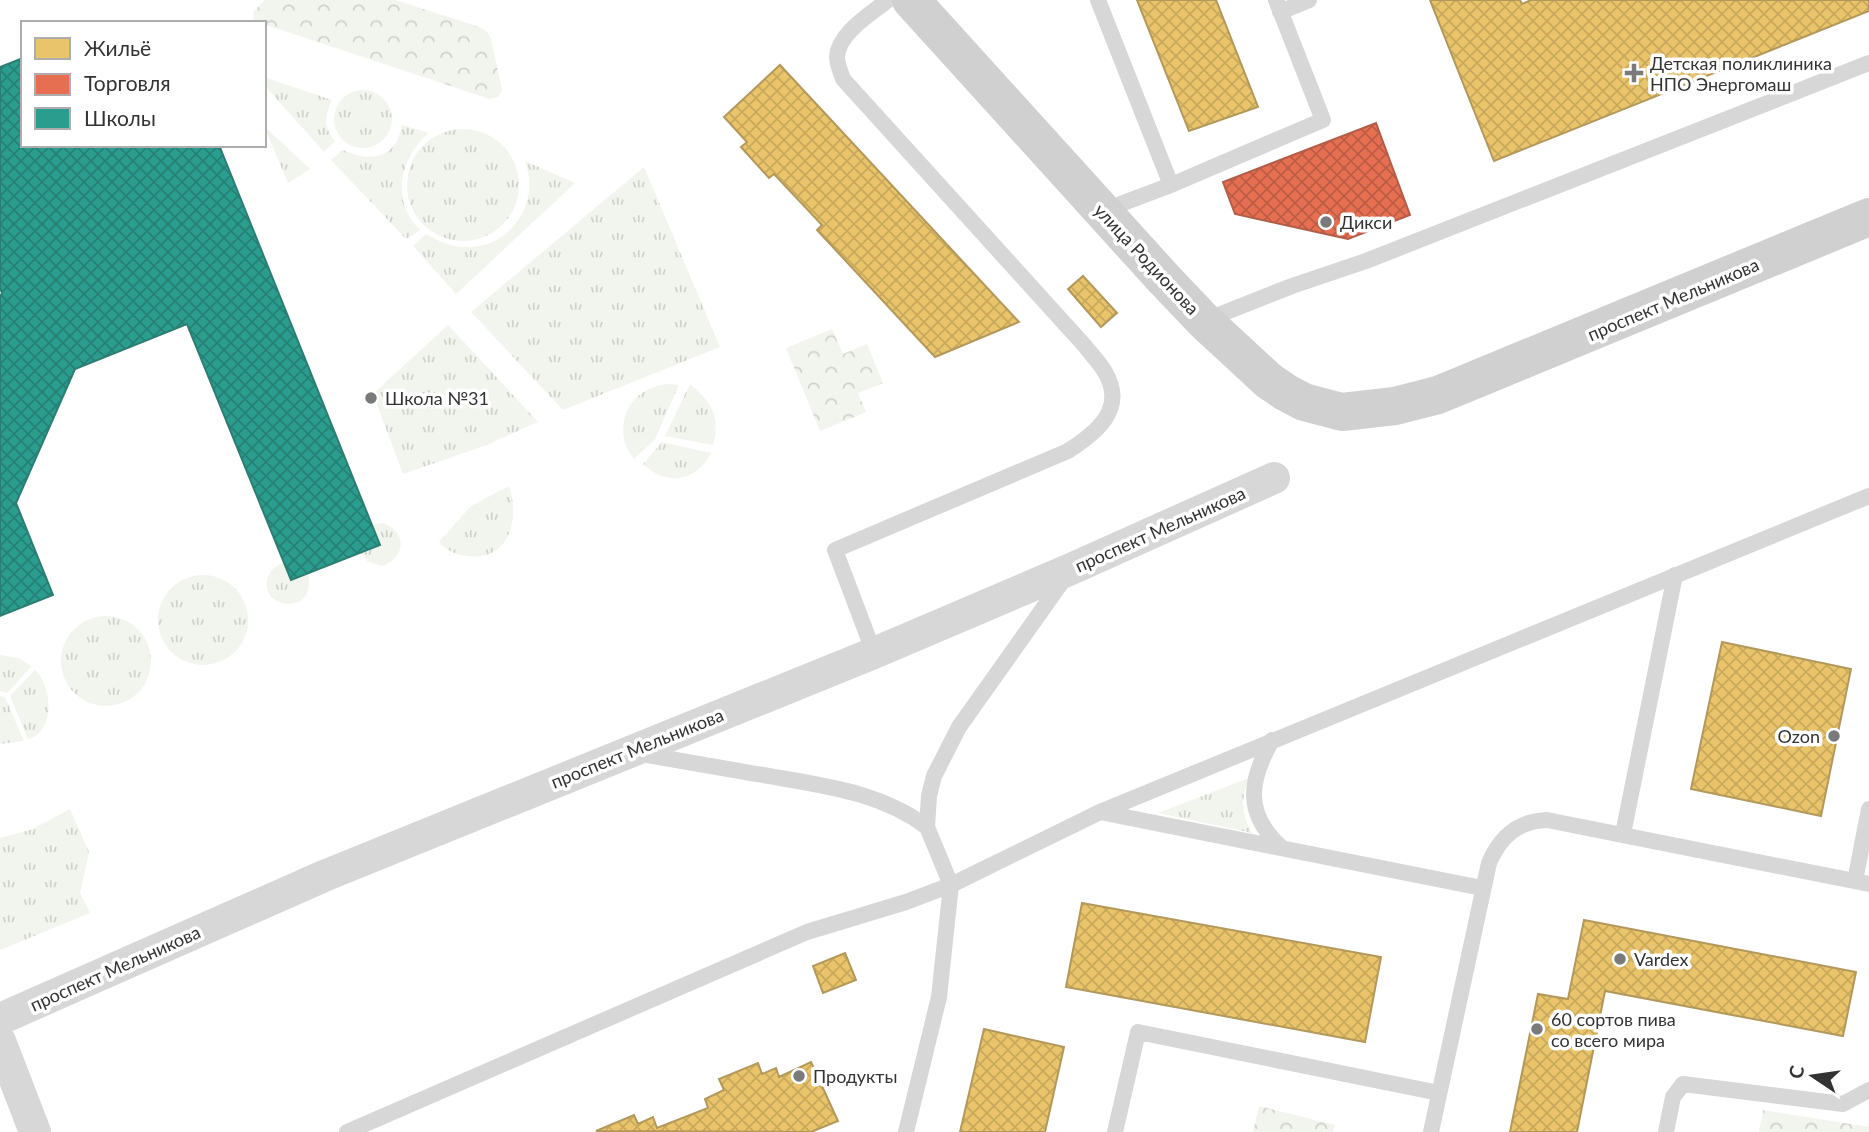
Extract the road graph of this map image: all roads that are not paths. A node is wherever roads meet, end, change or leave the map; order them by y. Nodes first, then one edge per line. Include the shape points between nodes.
1 (888, 0) edge
2 (911, 0) edge
3 (1098, 0) edge
4 (1309, 0) edge
5 (1278, 6) edge
6 (1869, 62) edge
7 (1171, 186) junction
8 (1101, 211) junction
9 (1869, 217) edge
10 (1204, 321) junction
11 (1438, 395) joint
12 (1275, 478) dead end
13 (1869, 496) edge
14 (1071, 569) junction
15 (1675, 575) junction
16 (874, 653) junction
17 (1272, 740) junction
18 (629, 752) junction
19 (1869, 809) edge
20 (1100, 812) junction
21 (927, 827) junction
22 (1623, 834) junction
23 (1283, 848) junction
24 (1862, 883) edge
25 (951, 885) junction
26 (1482, 888) junction
27 (0, 1019) edge
28 (0, 1041) edge
29 (1869, 1090) edge
30 (1439, 1093) junction
31 (906, 1131) edge
32 (35, 1132) edge
33 (347, 1132) edge
34 (1115, 1132) edge
35 (1431, 1132) edge
36 (1666, 1132) edge

1 - 16 lane via 840,45 837,58 843,79 1085,346 1105,372 1112,401 1108,417 1094,434 1068,451 835,550
2 - 8 street, улица Родионова
3 - 7 lane
4 - 5 lane
5 - 7 lane via 1323,120
6 - 10 lane
7 - 8 lane
8 - 10 street, улица Родионова
9 - 11 street, проспект Мельникова
10 - 11 street, улица Родионова via 1285,393 1321,407 1359,411
12 - 14 street, проспект Мельникова
13 - 15 lane
14 - 16 street, проспект Мельникова
14 - 21 lane via 959,727 934,776
15 - 17 lane
15 - 22 lane
16 - 18 street, проспект Мельникова
17 - 20 lane
17 - 23 lane via 1254,781 1254,807 1265,832
18 - 21 lane via 851,791 898,808
18 - 27 street, проспект Мельникова via 324,876
19 - 24 lane
20 - 23 lane
20 - 25 lane
21 - 25 lane
22 - 24 lane
22 - 26 lane via 1547,820 1526,823 1496,846
23 - 26 lane
25 - 31 lane via 939,997
25 - 33 lane via 807,932
26 - 30 lane
28 - 32 street
29 - 36 lane via 1843,1104 1683,1084 1673,1097
30 - 34 lane via 1138,1032
30 - 35 lane

